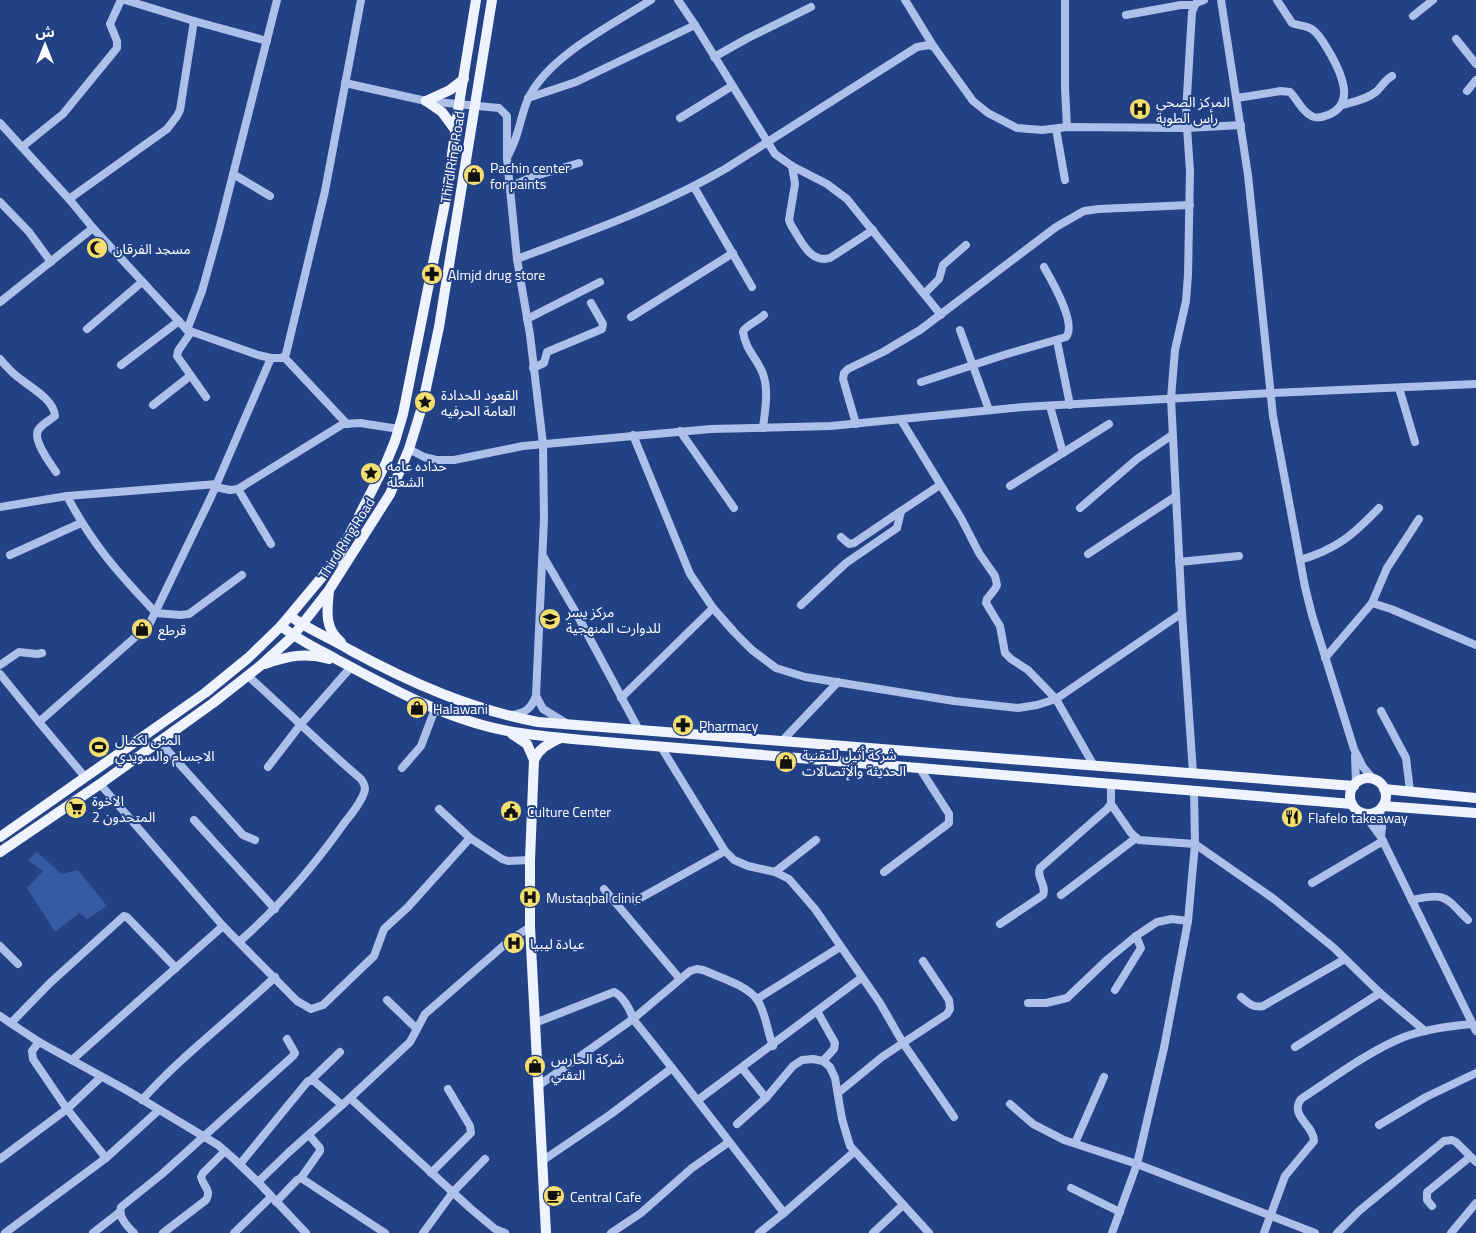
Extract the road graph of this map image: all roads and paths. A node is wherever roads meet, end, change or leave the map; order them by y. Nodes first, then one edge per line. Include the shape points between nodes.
1 (123, 0) edge
2 (277, 0) edge
3 (361, 0) edge
4 (476, 0) edge
5 (492, 0) edge
6 (651, 0) edge
7 (678, 0) edge
8 (905, 0) edge
9 (1065, 0) edge
10 (1204, 0) edge
11 (1221, 0) edge
12 (1277, 0) edge
13 (1433, 0) edge
14 (1194, 5) junction
15 (811, 7) dead end
16 (1126, 15) dead end
17 (1413, 16) dead end
18 (194, 21) junction
19 (695, 25) junction
20 (1456, 39) dead end
21 (268, 41) junction
22 (934, 47) junction
23 (714, 57) junction
24 (1476, 64) edge
25 (1392, 76) dead end
26 (464, 79) junction
27 (1476, 80) edge
28 (345, 83) junction
29 (732, 86) junction
30 (1467, 91) dead end
31 (528, 98) junction
32 (1237, 98) junction
33 (426, 101) junction
34 (459, 104) junction
35 (1342, 105) junction
36 (474, 106) junction
37 (680, 118) dead end
38 (0, 123) edge
39 (1241, 124) junction
40 (1067, 127) junction
41 (1187, 128) junction
42 (1056, 129) junction
43 (456, 132) junction
44 (767, 142) junction
45 (22, 147) junction
46 (507, 159) junction
47 (579, 163) dead end
48 (792, 166) junction
49 (233, 174) junction
50 (1065, 180) dead end
51 (510, 187) junction
52 (694, 187) junction
53 (270, 196) dead end
54 (69, 199) junction
55 (0, 202) edge
56 (1190, 205) junction
57 (93, 228) junction
58 (873, 230) junction
59 (966, 245) dead end
60 (733, 253) junction
61 (518, 259) junction
62 (50, 262) junction
63 (1044, 267) dead end
64 (142, 282) junction
65 (600, 282) dead end
66 (752, 287) dead end
67 (925, 293) junction
68 (0, 302) edge
69 (591, 304) dead end
70 (764, 315) dead end
71 (942, 315) junction
72 (630, 318) dead end
73 (528, 319) junction
74 (179, 321) junction
75 (87, 329) dead end
76 (960, 330) dead end
77 (189, 331) junction
78 (1057, 341) junction
79 (284, 356) junction
80 (0, 358) edge
81 (271, 358) junction
82 (121, 365) dead end
83 (974, 365) junction
84 (533, 368) junction
85 (190, 376) junction
86 (921, 382) dead end
87 (1476, 384) edge
88 (1399, 388) junction
89 (1272, 393) junction
90 (206, 397) dead end
91 (1171, 398) junction
92 (1070, 404) junction
93 (153, 405) dead end
94 (1050, 406) junction
95 (990, 410) junction
96 (901, 420) junction
97 (347, 424) junction
98 (856, 424) junction
99 (1109, 424) dead end
100 (763, 428) junction
101 (399, 430) junction
102 (680, 431) junction
103 (633, 435) junction
104 (1172, 435) junction
105 (1415, 442) dead end
106 (543, 444) junction
107 (408, 449) junction
108 (1063, 453) junction
109 (56, 472) dead end
110 (940, 485) junction
111 (216, 486) junction
112 (1010, 486) dead end
113 (238, 489) junction
114 (67, 496) junction
115 (1176, 496) junction
116 (0, 507) edge
117 (734, 508) dead end
118 (1080, 508) dead end
119 (1379, 508) dead end
120 (901, 511) junction
121 (1419, 519) dead end
122 (81, 523) junction
123 (841, 537) dead end
124 (271, 544) dead end
125 (542, 554) junction
126 (1088, 554) dead end
127 (10, 555) dead end
128 (1239, 556) dead end
129 (1300, 560) junction
130 (1179, 562) junction
131 (242, 575) dead end
132 (329, 590) junction
133 (1372, 603) junction
134 (800, 605) dead end
135 (713, 608) junction
136 (156, 613) junction
137 (1182, 613) junction
138 (290, 616) junction
139 (302, 625) junction
140 (281, 626) junction
141 (293, 636) junction
142 (1476, 646) edge
143 (350, 649) junction
144 (42, 653) dead end
145 (1325, 658) junction
146 (0, 665) edge
147 (260, 666) junction
148 (350, 666) junction
149 (0, 674) edge
150 (248, 676) junction
151 (838, 682) junction
152 (536, 696) junction
153 (621, 698) junction
154 (1056, 699) junction
155 (435, 708) junction
156 (1381, 711) dead end
157 (509, 716) junction
158 (40, 722) junction
159 (301, 724) junction
160 (572, 725) junction
161 (639, 730) junction
162 (508, 732) junction
163 (560, 738) junction
164 (159, 741) junction
165 (782, 741) junction
166 (661, 747) junction
167 (857, 747) junction
168 (1354, 749) junction
169 (534, 760) junction
170 (857, 762) junction
171 (1094, 766) junction
172 (919, 767) junction
173 (268, 768) dead end
174 (402, 768) dead end
175 (1193, 774) junction
176 (85, 777) junction
177 (1374, 780) junction
178 (1112, 783) junction
179 (100, 784) junction
180 (1355, 785) junction
181 (1384, 789) junction
182 (1194, 790) junction
183 (1410, 792) junction
184 (1476, 798) edge
185 (1111, 804) junction
186 (1352, 804) junction
187 (1382, 808) junction
188 (439, 809) dead end
189 (1476, 813) edge
190 (1364, 814) junction
191 (194, 820) dead end
192 (0, 837) edge
193 (470, 838) junction
194 (1136, 838) junction
195 (1382, 839) junction
196 (255, 840) dead end
197 (816, 840) dead end
198 (1195, 844) junction
199 (725, 851) junction
200 (0, 852) edge
201 (530, 860) junction
202 (775, 872) junction
203 (884, 872) dead end
204 (1312, 883) dead end
205 (604, 889) dead end
206 (1061, 895) dead end
207 (1412, 900) junction
208 (634, 901) dead end
209 (275, 909) junction
210 (1468, 920) dead end
211 (1188, 921) junction
212 (1000, 924) dead end
213 (223, 926) junction
214 (530, 927) junction
215 (1136, 936) junction
216 (240, 941) junction
217 (0, 946) edge
218 (840, 947) junction
219 (1345, 959) junction
220 (923, 961) dead end
221 (18, 964) dead end
222 (176, 968) junction
223 (275, 977) junction
224 (861, 978) junction
225 (680, 979) junction
226 (1115, 990) dead end
227 (1380, 993) junction
228 (1241, 997) dead end
229 (757, 999) junction
230 (387, 1000) dead end
231 (1028, 1003) dead end
232 (817, 1011) junction
233 (0, 1016) edge
234 (633, 1019) junction
235 (12, 1023) junction
236 (535, 1024) junction
237 (1474, 1027) edge
238 (417, 1029) junction
239 (1425, 1031) junction
240 (287, 1039) dead end
241 (39, 1042) junction
242 (903, 1043) junction
243 (772, 1046) junction
244 (1295, 1047) dead end
245 (340, 1052) dead end
246 (72, 1060) junction
247 (823, 1061) junction
248 (672, 1068) junction
249 (742, 1068) junction
250 (1476, 1073) edge
251 (101, 1077) junction
252 (1104, 1077) dead end
253 (311, 1080) junction
254 (538, 1086) junction
255 (448, 1089) dead end
256 (838, 1093) junction
257 (350, 1098) junction
258 (766, 1098) junction
259 (142, 1100) junction
260 (698, 1100) junction
261 (1010, 1104) dead end
262 (342, 1105) junction
263 (67, 1109) junction
264 (159, 1110) junction
265 (954, 1117) dead end
266 (737, 1124) dead end
267 (1379, 1125) dead end
268 (308, 1135) junction
269 (203, 1136) junction
270 (729, 1142) junction
271 (1075, 1143) junction
272 (225, 1151) junction
273 (854, 1152) junction
274 (106, 1158) junction
275 (0, 1159) edge
276 (485, 1159) dead end
277 (1473, 1160) edge
278 (542, 1161) junction
279 (240, 1164) junction
280 (1137, 1164) junction
281 (431, 1173) junction
282 (301, 1178) junction
283 (258, 1182) junction
284 (1070, 1188) dead end
285 (453, 1192) junction
286 (274, 1199) junction
287 (1476, 1203) edge
288 (903, 1205) junction
289 (1432, 1206) dead end
290 (120, 1212) junction
291 (1120, 1212) junction
292 (784, 1213) junction
293 (1270, 1215) junction
294 (5, 1233) edge
295 (93, 1233) edge
296 (134, 1233) edge
297 (163, 1233) edge
298 (234, 1233) edge
299 (306, 1233) edge
300 (385, 1233) edge
301 (423, 1233) edge
302 (505, 1233) edge
303 (546, 1233) edge
304 (611, 1233) edge
305 (759, 1233) edge
306 (874, 1233) edge
307 (929, 1233) edge
308 (1112, 1233) edge
309 (1264, 1233) edge
310 (1315, 1233) edge
311 (1337, 1233) edge
312 (1451, 1233) edge

1 - 18 street
1 - 45 street via 110,24 117,48 68,109
2 - 21 street
3 - 28 street
4 - 26 main road, Third Ring Road
5 - 36 main road, Third Ring Road
6 - 31 street via 565,56 540,80
7 - 19 street
8 - 22 street
9 - 40 street
10 - 14 street
11 - 32 street
12 - 35 street via 1292,23 1311,28 1326,47 1342,78
13 - 17 street
14 - 16 street
14 - 41 street
15 - 23 street
18 - 21 street
18 - 54 street via 177,116 167,129
19 - 23 street
19 - 31 street via 576,82
20 - 24 street
21 - 49 street
22 - 42 street via 973,101 988,113 1017,128
22 - 44 street via 917,47
23 - 29 street
25 - 35 street via 1371,95
26 - 33 main road via 450,90
26 - 34 main road, Third Ring Road
27 - 30 street
28 - 33 street
28 - 79 street via 325,191
29 - 37 street
29 - 44 street
31 - 46 street
32 - 35 street via 1290,92 1308,115 1314,117 1329,115
32 - 39 street
33 - 34 street
33 - 43 main road via 442,112
34 - 36 street
34 - 43 main road, Third Ring Road
36 - 46 street via 499,108 507,116
36 - 107 main road, Third Ring Road via 440,327 422,407
38 - 45 street
39 - 41 street
39 - 89 street
40 - 41 street
40 - 42 street
41 - 56 street
42 - 50 street
43 - 101 main road, Third Ring Road via 445,207
44 - 48 street via 780,159
44 - 52 street
45 - 54 street
46 - 51 street
47 - 51 street via 532,176
48 - 58 street via 848,199
48 - 58 street via 795,184 789,220 812,256 824,260 830,258
49 - 53 street
49 - 77 street
51 - 61 street
52 - 60 street
52 - 61 street
54 - 57 street
55 - 62 street via 29,232
56 - 71 street via 1108,208 1070,218
56 - 91 street via 1186,301 1175,350
57 - 62 street
57 - 64 street
58 - 67 street
59 - 67 street via 943,265 938,279
60 - 66 street
60 - 72 street
61 - 73 street
62 - 68 street
63 - 78 street via 1060,298 1070,328 1066,337
64 - 74 street
64 - 75 street
65 - 73 street
67 - 71 street
69 - 84 street via 603,324 602,329 547,352 544,364
70 - 100 street via 743,332 750,353 763,374 766,390
71 - 98 street via 844,373 844,384
73 - 84 street
74 - 77 street
74 - 82 street
76 - 83 street
77 - 81 street
77 - 85 street via 177,354
78 - 83 street
78 - 92 street
79 - 81 street
79 - 97 street
80 - 109 street via 54,410 55,416 36,434
81 - 111 street
83 - 86 street
83 - 95 street
84 - 106 street
85 - 90 street
85 - 93 street
87 - 88 street
88 - 89 street
88 - 105 street
89 - 91 street
89 - 129 street
91 - 92 street
91 - 104 street
92 - 94 street
94 - 95 street
94 - 108 street
95 - 96 street
96 - 98 street
96 - 110 street
97 - 101 street
97 - 113 street
98 - 100 street
99 - 108 street
100 - 102 street
101 - 138 main road, Third Ring Road via 386,463 337,559
102 - 103 street
102 - 117 street
103 - 106 street
103 - 135 street via 690,574
104 - 115 street
104 - 118 street via 1137,459
106 - 107 street via 454,460 436,460
106 - 125 street
107 - 132 main road, Third Ring Road via 390,494
108 - 112 street
110 - 120 street
110 - 154 street via 995,576 995,589 986,603 1000,626 1005,653 1028,670
111 - 113 street
111 - 114 street
111 - 136 street
113 - 124 street
114 - 116 street
114 - 122 street
115 - 126 street
115 - 130 street
119 - 129 street via 1355,532 1329,550
120 - 123 street via 854,543 848,544
120 - 134 street via 897,528 846,563
121 - 133 street via 1387,568
122 - 127 street
122 - 136 street via 111,564
125 - 152 street
125 - 153 street
128 - 130 street
129 - 145 street
130 - 137 street
131 - 136 street via 189,614
132 - 139 main road, Third Ring Road
132 - 143 main road via 328,624 337,639
133 - 142 street
133 - 145 street
135 - 151 street via 752,650 776,668
135 - 153 street
136 - 158 street via 142,632
137 - 154 street
137 - 175 street
138 - 139 main road
138 - 140 main road, Third Ring Road
139 - 141 main road, Third Ring Road
139 - 143 main road
140 - 141 main road
140 - 176 main road, Third Ring Road via 206,693
141 - 147 main road, Third Ring Road
141 - 148 main road
143 - 157 main road via 442,694
144 - 146 street via 19,652
145 - 168 street
147 - 148 main road via 302,655
147 - 150 main road, Third Ring Road
148 - 155 main road
148 - 159 street
149 - 158 street
150 - 159 street
150 - 164 main road, Third Ring Road
151 - 154 street via 1018,708
151 - 165 street
152 - 157 street via 526,712
152 - 160 street via 545,712
153 - 161 street
154 - 171 street
155 - 162 main road
155 - 174 street via 421,746
156 - 183 street via 1406,758
157 - 160 main road
158 - 176 street
159 - 173 street
159 - 209 street via 360,779 365,789 353,812 321,856
160 - 161 main road
161 - 165 main road
162 - 163 main road
162 - 169 main road via 528,744
163 - 166 main road
163 - 169 main road via 544,746
164 - 179 main road, Third Ring Road
164 - 196 street via 243,835
165 - 167 main road
166 - 170 main road
166 - 199 street
167 - 170 main road
167 - 171 main road
168 - 177 street
168 - 180 street
169 - 201 main road
170 - 172 main road
171 - 175 main road
172 - 178 main road
172 - 203 street via 949,814 949,823
175 - 180 main road
176 - 192 main road, Third Ring Road
177 - 180 main road via 1364,779
177 - 181 main road
178 - 182 main road
178 - 185 street
179 - 200 main road, Third Ring Road
179 - 213 street
180 - 186 main road via 1350,795
181 - 183 main road
181 - 187 main road via 1386,795
182 - 186 main road
182 - 198 street
183 - 184 main road
185 - 194 street
185 - 212 street via 1040,868 1038,873 1045,888 1043,895
186 - 190 main road
187 - 189 main road
187 - 190 main road
187 - 195 street
188 - 193 street
190 - 195 street
191 - 209 street
193 - 201 street via 502,859
193 - 223 street via 384,929 374,956 323,1005 311,1009 304,1006
194 - 198 street via 1145,842
194 - 206 street
195 - 204 street
195 - 207 street
197 - 202 street
198 - 211 street
198 - 219 street via 1302,920
199 - 202 street via 741,863
199 - 208 street
201 - 214 main road
202 - 218 street via 789,879 815,909
205 - 225 street
207 - 210 street via 1437,895 1448,900
207 - 237 street
209 - 216 street
211 - 215 street via 1164,919
211 - 280 street via 1164,1048
213 - 216 street
213 - 222 street
214 - 236 main road
214 - 238 street via 510,940 425,1014
215 - 226 street via 1141,948
215 - 231 street via 1067,998
216 - 223 street
217 - 221 street
218 - 224 street
218 - 229 street
219 - 227 street
219 - 228 street via 1263,1006 1257,1008
220 - 242 street via 949,1000 950,1009
222 - 235 street via 123,916
222 - 246 street
223 - 259 street via 178,1062
224 - 232 street
224 - 242 street
225 - 229 street via 690,970 704,970 746,989
225 - 234 street
227 - 239 street
227 - 244 street
229 - 243 street
230 - 238 street
232 - 243 street
232 - 247 street via 835,1043
233 - 235 street
234 - 236 street via 614,992
234 - 248 street
234 - 254 street
235 - 241 street
236 - 254 main road
237 - 239 street
238 - 257 street via 410,1042
239 - 293 street via 1390,1043 1301,1099 1298,1114 1313,1133 1314,1141 1284,1176
240 - 269 street via 293,1056
241 - 246 street
241 - 263 street via 32,1052 33,1060
242 - 256 street
242 - 265 street
243 - 249 street
245 - 253 street
246 - 251 street
247 - 256 street via 830,1067
247 - 258 street via 802,1060
248 - 260 street
248 - 278 street
249 - 258 street
249 - 260 street
250 - 267 street
251 - 259 street
251 - 263 street
252 - 271 street
253 - 262 street
253 - 279 street via 305,1082
254 - 278 main road
255 - 281 street via 471,1133
256 - 273 street via 846,1135
257 - 262 street
257 - 281 street
258 - 266 street
259 - 264 street
260 - 270 street
261 - 271 street via 1033,1124
262 - 268 street
263 - 274 street
263 - 275 street
264 - 269 street
264 - 274 street
268 - 282 street via 320,1151
268 - 283 street
269 - 272 street
269 - 290 street via 121,1207
270 - 292 street
270 - 304 street
271 - 280 street
272 - 279 street
272 - 297 street via 201,1177 209,1195 206,1200
273 - 288 street
273 - 292 street
274 - 294 street
276 - 285 street
277 - 289 street via 1427,1192 1427,1200
277 - 311 street via 1452,1140 1444,1141 1376,1196
278 - 303 main road
279 - 283 street
280 - 291 street
280 - 293 street
281 - 285 street
282 - 286 street
282 - 300 street
283 - 286 street
284 - 291 street
285 - 301 street
285 - 302 street via 495,1229
286 - 298 street
286 - 299 street
287 - 312 street
288 - 306 street
288 - 307 street
290 - 295 street
290 - 296 street
291 - 308 street
292 - 305 street
293 - 309 street
293 - 310 street

